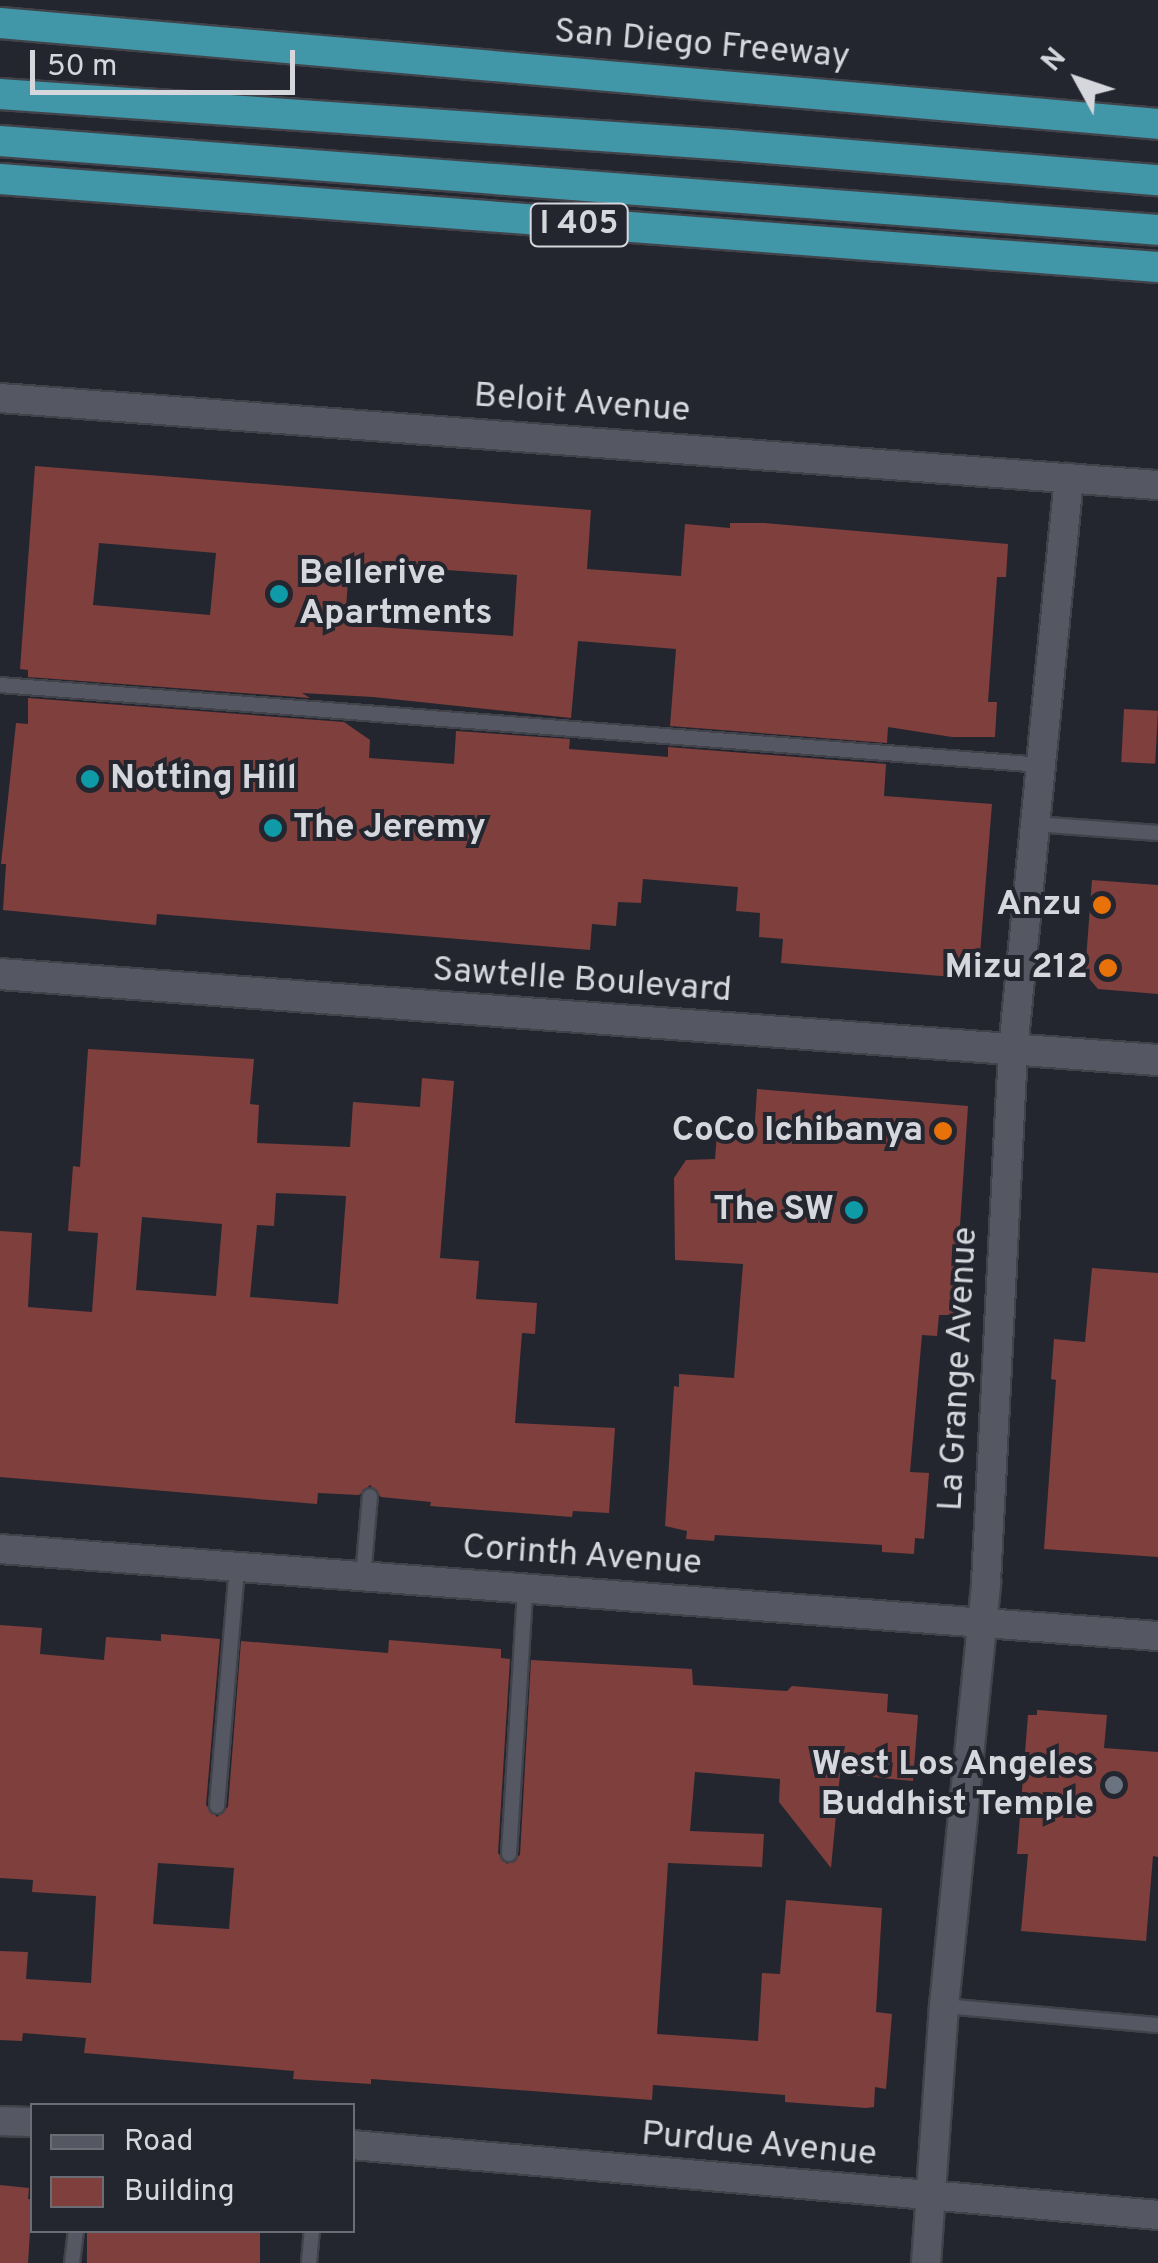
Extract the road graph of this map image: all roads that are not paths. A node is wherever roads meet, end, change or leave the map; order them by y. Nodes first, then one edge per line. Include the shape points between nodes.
1 (0, 23) edge
2 (0, 94) edge
3 (1158, 124) edge
4 (0, 141) edge
5 (0, 179) edge
6 (1158, 180) edge
7 (1158, 230) edge
8 (1158, 267) edge
9 (0, 398) edge
10 (1069, 478) junction
11 (1158, 486) edge
12 (0, 686) edge
13 (1041, 764) junction
14 (1035, 824) junction
15 (1158, 833) edge
16 (0, 974) edge
17 (1013, 1050) junction
18 (1158, 1060) edge
19 (370, 1496) dead end
20 (0, 1549) edge
21 (237, 1568) junction
22 (363, 1577) junction
23 (525, 1589) junction
24 (979, 1624) junction
25 (1158, 1636) edge
26 (217, 1806) dead end
27 (509, 1854) dead end
28 (944, 2006) junction
29 (1158, 2025) edge
30 (0, 2121) edge
31 (30, 2122) edge
32 (355, 2145) edge
33 (931, 2199) junction
34 (1158, 2215) edge
35 (76, 2233) edge
36 (312, 2233) edge
37 (72, 2263) edge
38 (309, 2263) edge
39 (926, 2263) edge

1 - 3 highway, San Diego Freeway
2 - 6 highway
4 - 7 highway
5 - 8 highway, I 405
9 - 10 street, Beloit Avenue
10 - 11 street, Beloit Avenue
10 - 13 street, La Grange Avenue
12 - 13 lane
13 - 14 street, La Grange Avenue
14 - 15 lane
14 - 17 street, La Grange Avenue
16 - 17 street, Sawtelle Boulevard
17 - 18 street, Sawtelle Boulevard
17 - 24 street, La Grange Avenue
19 - 22 lane
20 - 21 street, Corinth Avenue
21 - 22 street, Corinth Avenue
21 - 26 lane
22 - 23 street, Corinth Avenue
23 - 24 street, Corinth Avenue
23 - 27 lane
24 - 25 street, Corinth Avenue
24 - 28 street, La Grange Avenue
28 - 29 lane
28 - 33 street, La Grange Avenue
30 - 31 street
32 - 33 street, Purdue Avenue
33 - 34 street, Purdue Avenue
33 - 39 street, La Grange Avenue
35 - 37 lane
36 - 38 lane

